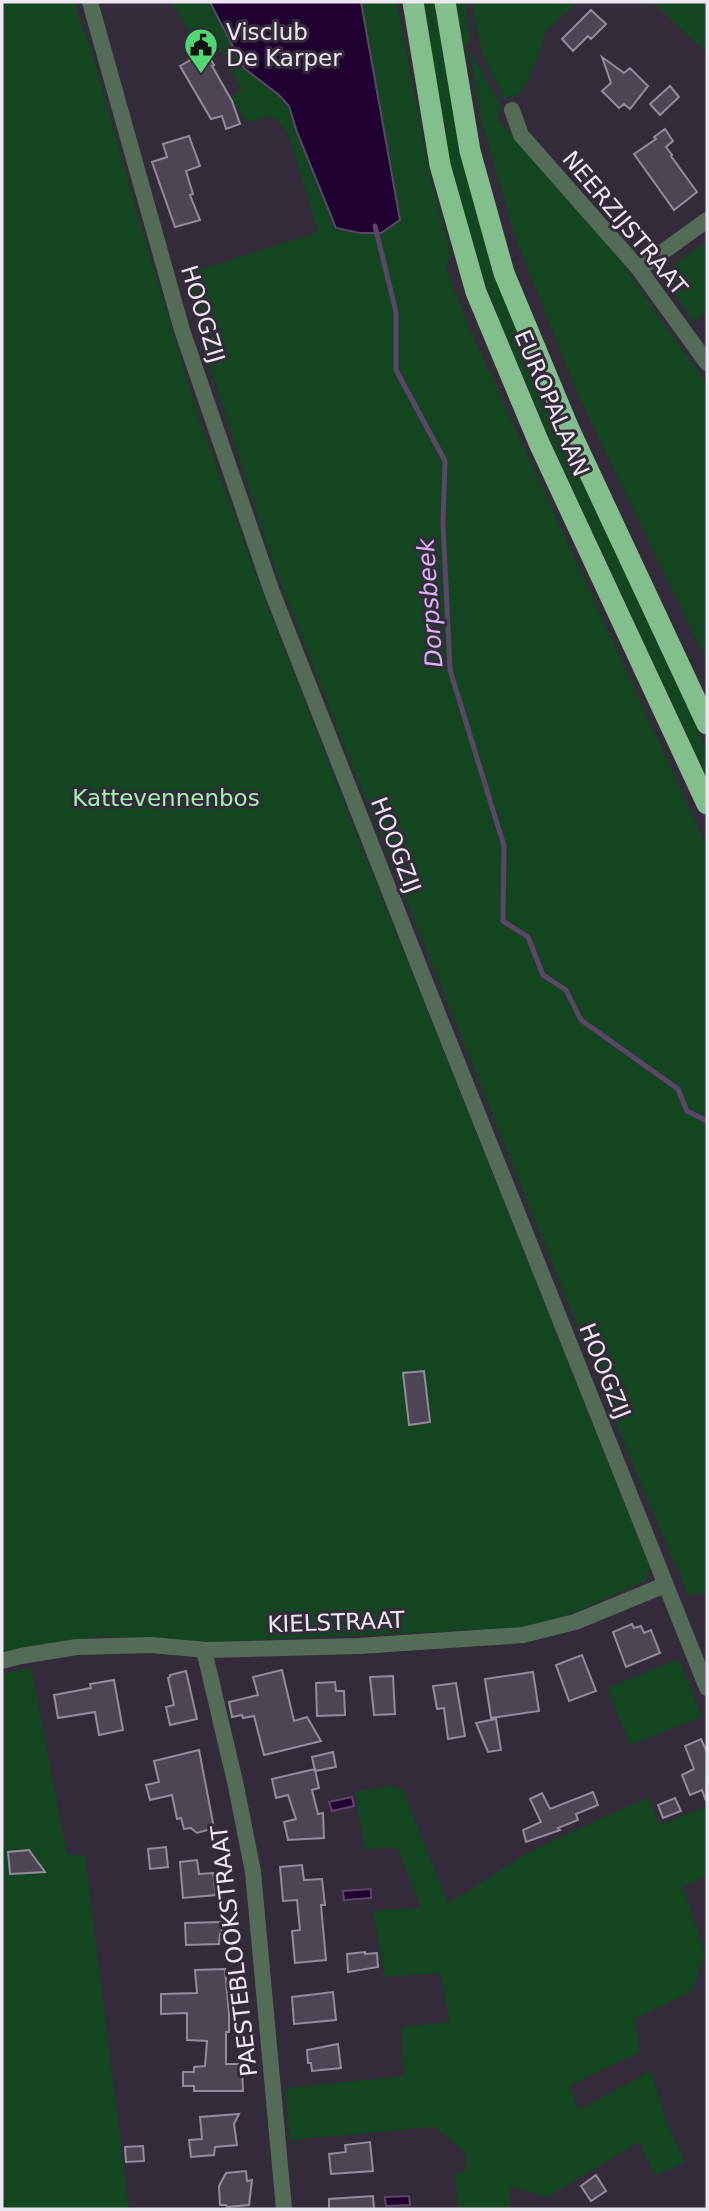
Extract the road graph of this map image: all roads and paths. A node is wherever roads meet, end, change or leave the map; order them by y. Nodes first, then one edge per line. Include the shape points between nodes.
1 (90, 2) edge
2 (413, 2) edge
3 (444, 2) edge
4 (512, 110) dead end
5 (707, 220) edge
6 (639, 269) junction
7 (707, 363) edge
8 (707, 724) edge
9 (707, 804) edge
10 (665, 1585) junction
11 (204, 1650) junction
12 (2, 1661) edge
13 (707, 1688) edge
14 (284, 2209) edge

1 - 10 street, HOOGZIJ via 183,330 272,592
2 - 9 highway, EUROPALAAN via 440,165 476,292 539,443
3 - 8 highway, EUROPALAAN via 470,151 504,273 569,429
4 - 6 street, NEERZIJSTRAAT via 521,135
5 - 6 street
6 - 7 street, NEERZIJSTRAAT
10 - 11 street, KIELSTRAAT via 575,1622 523,1635
10 - 13 street, HOOGZIJ
11 - 12 street, KIELSTRAAT via 151,1645 77,1647
11 - 14 street, PAESTEBLOOKSTRAAT via 253,1872

